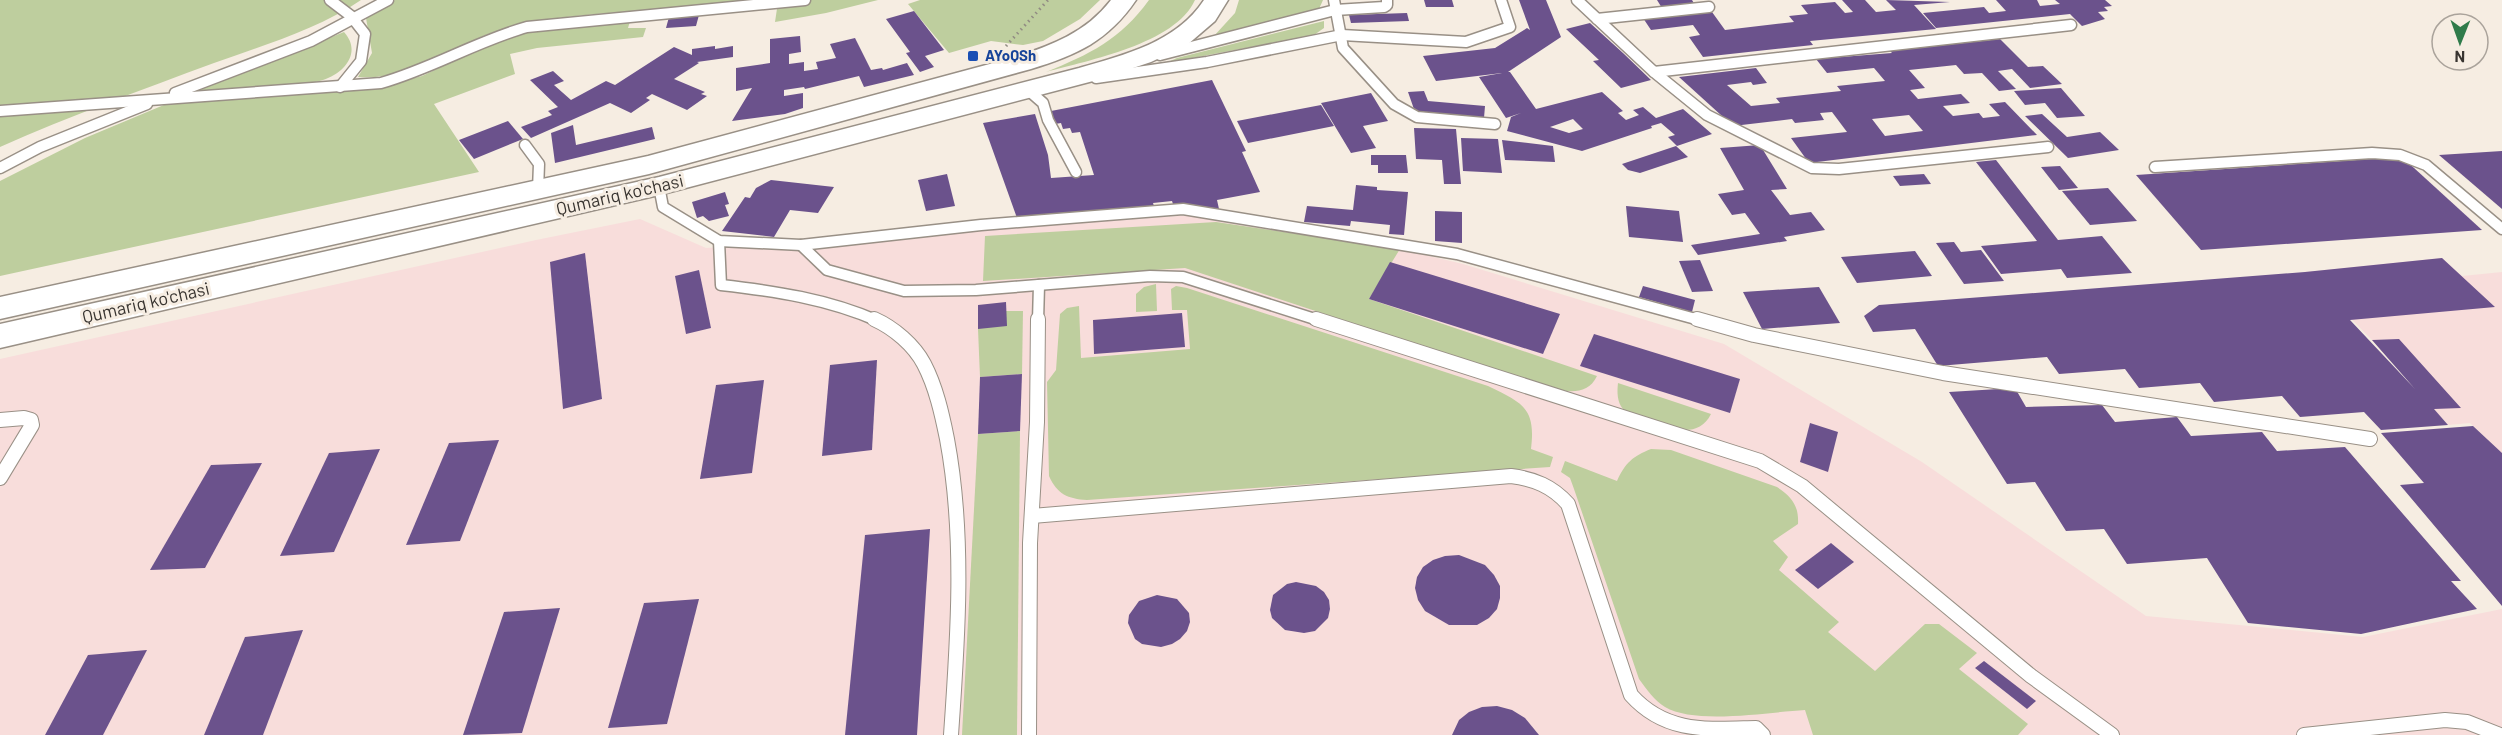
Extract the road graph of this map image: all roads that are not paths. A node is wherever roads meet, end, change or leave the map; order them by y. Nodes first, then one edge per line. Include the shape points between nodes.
1 (330, 0) edge
2 (379, 0) edge
3 (388, 0) edge
4 (805, 0) edge
5 (1124, 0) edge
6 (1216, 0) edge
7 (1387, 0) edge
8 (1501, 0) edge
9 (1577, 0) edge
10 (1334, 5) edge
11 (1709, 7) dead end
12 (353, 18) junction
13 (1597, 19) junction
14 (2071, 25) dead end
15 (1342, 35) junction
16 (1104, 69) junction
17 (1653, 72) junction
18 (340, 87) junction
19 (1034, 87) junction
20 (162, 98) junction
21 (136, 100) junction
22 (0, 111) edge
23 (1495, 124) dead end
24 (525, 145) dead end
25 (2048, 147) dead end
26 (0, 160) edge
27 (2155, 167) dead end
28 (0, 168) edge
29 (1076, 172) dead end
30 (659, 186) junction
31 (538, 190) junction
32 (504, 209) junction
33 (2502, 229) edge
34 (719, 241) junction
35 (801, 245) junction
36 (1039, 285) junction
37 (0, 308) edge
38 (0, 336) edge
39 (0, 420) edge
40 (2370, 439) dead end
41 (0, 478) edge
42 (1032, 516) junction
43 (951, 735) edge
44 (1029, 735) edge
45 (1763, 735) edge
46 (2112, 735) edge
47 (2304, 735) edge
48 (2499, 735) edge

1 - 12 lane
2 - 12 lane
3 - 12 lane
4 - 18 lane via 527,27 400,78
5 - 31 main road, Qumariq ko'chasi via 1090,35 1037,59 692,154
6 - 16 main road, Qumariq ko'chasi via 1201,21 1181,36
7 - 10 lane via 1384,7
8 - 15 lane via 1510,27 1466,42
9 - 13 lane
10 - 15 lane
10 - 16 lane
11 - 13 lane
12 - 18 lane via 365,34 361,61
12 - 20 lane via 287,50
12 - 21 lane
13 - 17 lane
14 - 17 lane
15 - 19 lane via 1207,62
15 - 23 lane via 1343,48 1394,104 1411,116
16 - 19 main road, Qumariq ko'chasi
17 - 25 lane via 1707,115 1812,168 1839,170
18 - 20 lane
19 - 29 lane
19 - 30 main road, Qumariq ko'chasi
20 - 21 lane
20 - 28 lane via 40,147
21 - 22 lane
21 - 26 lane
24 - 31 lane via 539,164
27 - 33 lane via 2401,154 2426,165
30 - 32 main road, Qumariq ko'chasi
30 - 34 lane via 663,207
31 - 32 main road, Qumariq ko'chasi
32 - 37 main road, Qumariq ko'chasi
32 - 38 main road, Qumariq ko'chasi
34 - 35 lane
34 - 43 lane via 721,285 798,296 879,321 901,334 930,371 947,444 958,536
35 - 36 lane via 827,270 904,291
35 - 40 lane via 981,225 1184,209 1456,254 1754,335 1943,373
36 - 42 lane via 1038,422
36 - 46 lane via 1183,277 1760,461 1802,486 2031,676
39 - 41 lane via 24,418 31,420 32,425
42 - 44 lane
42 - 45 lane via 1511,476 1529,478 1547,484 1568,504 1630,694 1639,708 1665,725 1756,728
47 - 48 lane via 2445,720 2467,722

